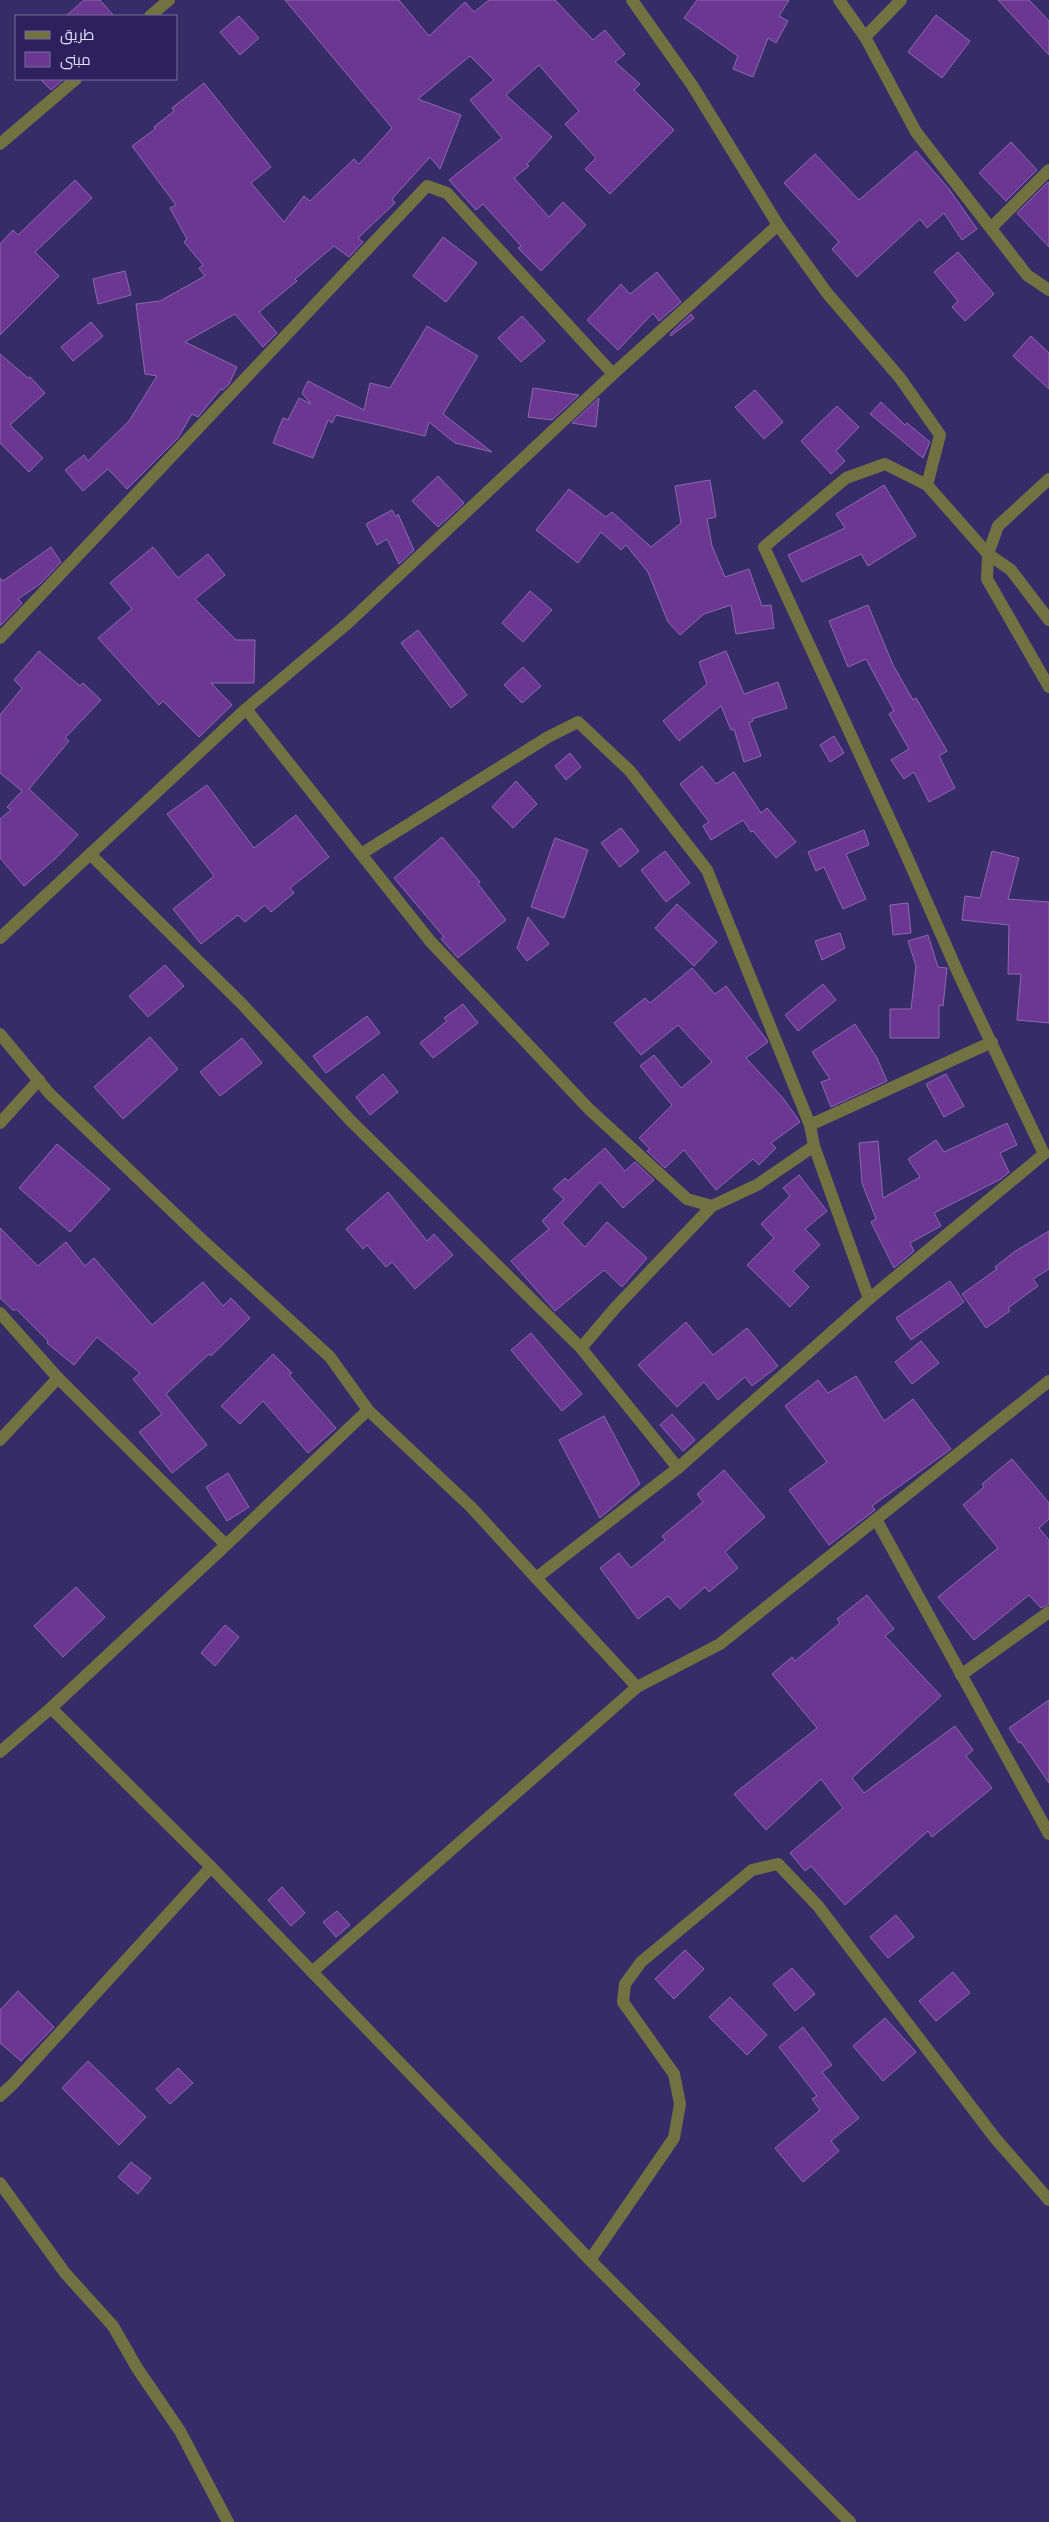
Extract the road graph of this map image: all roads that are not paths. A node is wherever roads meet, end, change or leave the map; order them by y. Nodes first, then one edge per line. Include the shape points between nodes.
1 (169, 0) edge
2 (632, 0) edge
3 (839, 0) edge
4 (901, 0) edge
5 (151, 15) edge
6 (865, 37) junction
7 (75, 80) edge
8 (0, 144) edge
9 (1049, 170) edge
10 (778, 225) junction
11 (991, 228) junction
12 (1049, 290) edge
13 (613, 374) junction
14 (1049, 479) edge
15 (927, 486) junction
16 (988, 554) junction
17 (1049, 620) edge
18 (0, 638) edge
19 (1049, 687) edge
20 (246, 709) junction
21 (90, 854) junction
22 (361, 854) junction
23 (0, 938) edge
24 (0, 1034) edge
25 (992, 1042) junction
26 (39, 1080) junction
27 (0, 1123) edge
28 (810, 1125) junction
29 (814, 1146) junction
30 (1047, 1152) edge
31 (712, 1206) junction
32 (870, 1299) junction
33 (0, 1313) edge
34 (581, 1348) junction
35 (58, 1378) junction
36 (1049, 1382) edge
37 (368, 1410) junction
38 (0, 1440) edge
39 (678, 1468) junction
40 (877, 1520) junction
41 (226, 1545) junction
42 (536, 1578) junction
43 (1049, 1612) edge
44 (961, 1675) junction
45 (637, 1687) junction
46 (51, 1708) junction
47 (0, 1752) edge
48 (1049, 1834) edge
49 (211, 1867) junction
50 (312, 1972) junction
51 (0, 2096) edge
52 (0, 2183) edge
53 (1049, 2200) edge
54 (590, 2260) junction
55 (228, 2522) edge
56 (850, 2522) edge

1 - 5 street
2 - 10 street via 692,85
3 - 6 street
4 - 6 street
6 - 11 street via 916,132
7 - 8 street
9 - 11 street
10 - 13 street
10 - 15 street via 828,293 900,378 940,434
11 - 12 street via 1028,275
13 - 18 street via 447,193 427,186
13 - 20 street via 348,623
14 - 16 street via 998,526
15 - 16 street
15 - 25 street via 885,464 846,478 764,547 958,975
16 - 17 street via 1011,570
16 - 19 street via 987,579
20 - 21 street
20 - 22 street
21 - 23 street
21 - 34 street via 241,1002 350,1120
22 - 28 street via 548,737 578,722 630,771 707,870
22 - 31 street via 430,942 590,1110 687,1199
24 - 26 street
25 - 28 street
25 - 30 street
26 - 27 street
26 - 37 street via 198,1236 330,1357
28 - 29 street
29 - 31 street via 757,1185
29 - 32 street
30 - 32 street
31 - 34 street
32 - 39 street
33 - 35 street
34 - 39 street
35 - 38 street
35 - 41 street
36 - 40 street
37 - 41 street
37 - 42 street via 472,1508
39 - 42 street
40 - 44 street
40 - 45 street via 720,1644
41 - 46 street
42 - 45 street
43 - 44 street
44 - 48 street
45 - 50 street
46 - 47 street
46 - 49 street
49 - 50 street
49 - 51 street
50 - 54 street
52 - 55 street via 65,2273 113,2326 180,2431
53 - 54 street via 995,2138 818,1906 778,1864 752,1870 641,1962 625,1984 624,2002 674,2074 680,2104 674,2138
54 - 56 street

